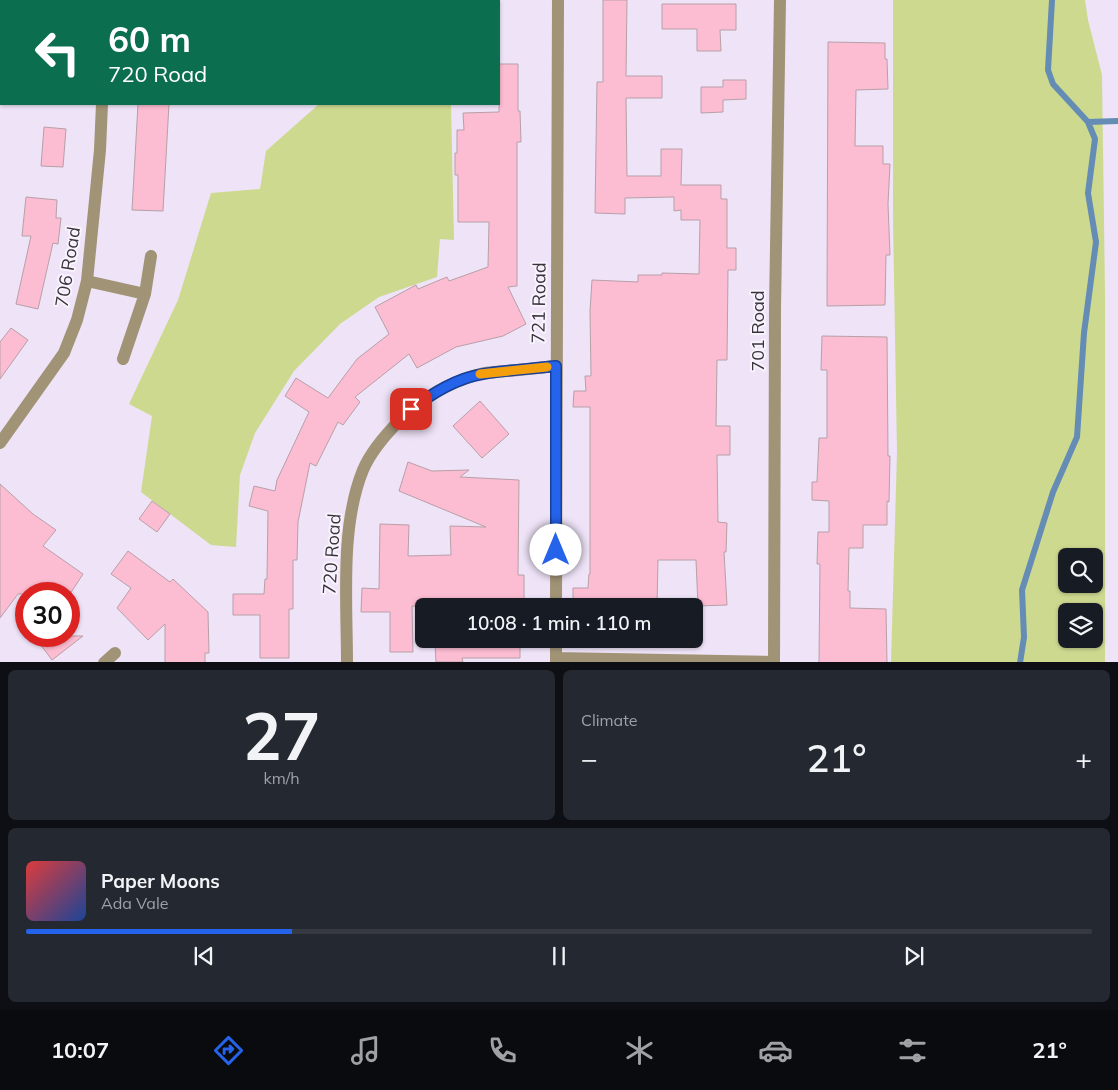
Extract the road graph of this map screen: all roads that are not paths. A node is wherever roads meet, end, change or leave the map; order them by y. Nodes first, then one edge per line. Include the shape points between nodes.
1 (558, 0) edge
2 (780, 0) edge
3 (102, 105) edge
4 (151, 256) dead end
5 (87, 281) junction
6 (146, 294) junction
7 (123, 359) dead end
8 (556, 366) junction
9 (0, 444) edge
10 (556, 598) edge
11 (115, 653) dead end
12 (556, 660) edge
13 (104, 662) edge
14 (347, 662) edge
15 (774, 662) edge

1 - 8 street, 721 Road
2 - 15 street, 701 Road
3 - 5 street, 706 Road
4 - 6 street
5 - 6 street
5 - 9 street, 706 Road via 64,353
6 - 7 street
8 - 10 street, 721 Road
8 - 14 street, 720 Road via 481,374 455,383 411,409 376,448 363,469 348,530
11 - 13 street
12 - 15 street

